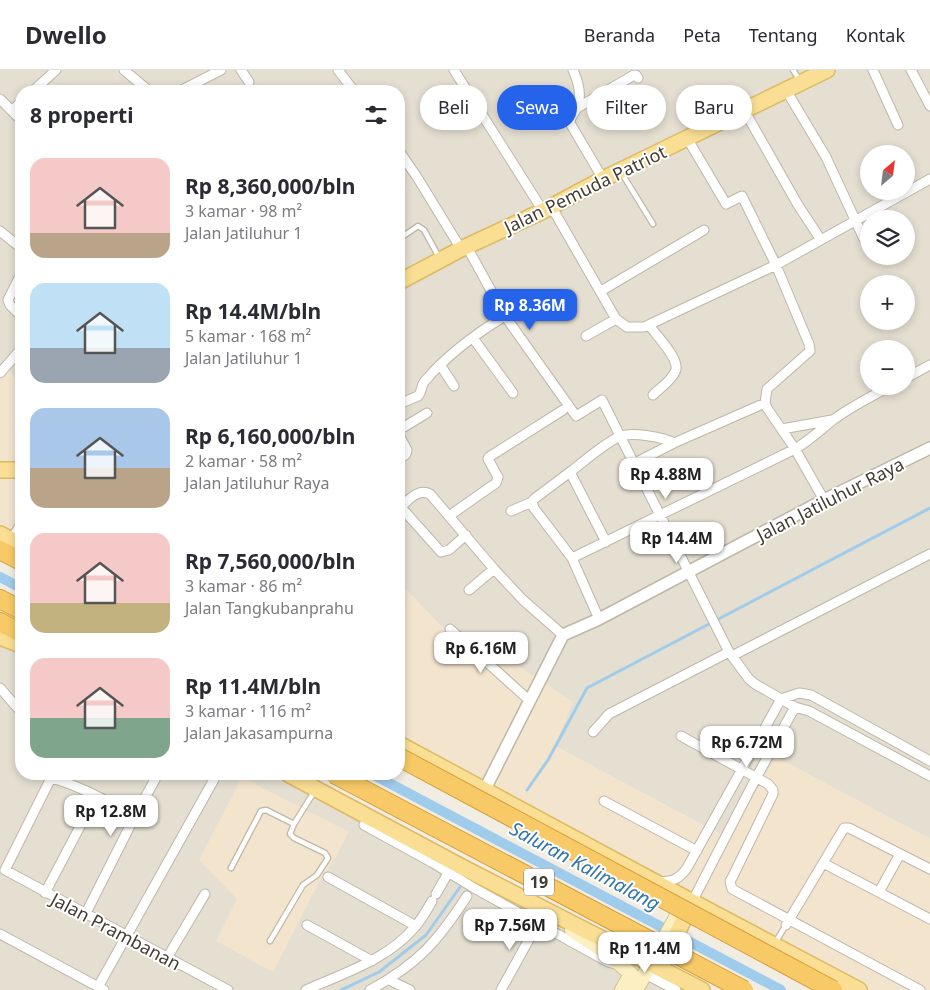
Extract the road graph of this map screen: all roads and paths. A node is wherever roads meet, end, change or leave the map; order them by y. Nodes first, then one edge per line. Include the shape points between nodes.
1 (56, 70) edge
2 (124, 70) edge
3 (221, 70) edge
4 (241, 70) edge
5 (338, 70) edge
6 (454, 70) edge
7 (573, 70) edge
8 (826, 70) edge
9 (873, 70) edge
10 (911, 70) edge
11 (797, 76) edge
12 (638, 78) dead end
13 (249, 82) dead end
14 (40, 85) edge
15 (141, 85) edge
16 (192, 85) edge
17 (349, 85) edge
18 (577, 85) edge
19 (577, 86) edge
20 (786, 90) junction
21 (0, 99) edge
22 (752, 106) edge
23 (930, 106) edge
24 (15, 108) edge
25 (577, 108) joint
26 (12, 111) junction
27 (15, 114) edge
28 (752, 124) edge
29 (898, 125) dead end
30 (574, 130) edge
31 (703, 130) edge
32 (687, 138) junction
33 (405, 159) edge
34 (621, 171) junction
35 (603, 179) junction
36 (930, 179) edge
37 (547, 209) junction
38 (854, 221) junction
39 (653, 224) dead end
40 (704, 230) dead end
41 (0, 231) edge
42 (860, 232) edge
43 (405, 235) edge
44 (821, 240) junction
45 (15, 243) edge
46 (464, 248) junction
47 (441, 259) junction
48 (776, 265) junction
49 (405, 279) edge
50 (15, 286) edge
51 (601, 291) junction
52 (15, 310) edge
53 (505, 316) junction
54 (616, 319) junction
55 (649, 325) junction
56 (586, 336) dead end
57 (474, 338) junction
58 (15, 356) edge
59 (930, 365) edge
60 (441, 366) junction
61 (0, 373) edge
62 (915, 373) edge
63 (454, 386) dead end
64 (513, 393) dead end
65 (653, 395) dead end
66 (874, 395) edge
67 (405, 401) edge
68 (765, 403) junction
69 (563, 410) dead end
70 (427, 413) dead end
71 (833, 420) junction
72 (405, 426) edge
73 (782, 429) junction
74 (621, 436) junction
75 (674, 443) junction
76 (930, 448) edge
77 (795, 449) junction
78 (635, 463) junction
79 (0, 470) edge
80 (15, 470) edge
81 (570, 472) junction
82 (824, 500) junction
83 (405, 502) edge
84 (532, 502) junction
85 (511, 511) dead end
86 (405, 512) edge
87 (660, 515) junction
88 (449, 516) junction
89 (15, 530) edge
90 (466, 535) junction
91 (8, 542) edge
92 (606, 542) junction
93 (930, 554) edge
94 (572, 558) junction
95 (494, 570) junction
96 (689, 573) junction
97 (469, 590) dead end
98 (0, 599) edge
99 (15, 607) edge
100 (599, 620) junction
101 (0, 622) edge
102 (450, 629) dead end
103 (15, 630) edge
104 (563, 635) junction
105 (0, 637) edge
106 (15, 642) edge
107 (730, 654) junction
108 (0, 688) edge
109 (781, 699) junction
110 (530, 701) junction
111 (15, 705) edge
112 (795, 707) junction
113 (593, 732) dead end
114 (681, 736) dead end
115 (405, 747) edge
116 (927, 759) edge
117 (405, 760) edge
118 (917, 769) junction
119 (742, 770) junction
120 (930, 776) edge
121 (756, 778) junction
122 (50, 780) edge
123 (60, 780) edge
124 (155, 780) edge
125 (214, 780) edge
126 (297, 780) edge
127 (345, 780) edge
128 (485, 789) junction
129 (314, 792) junction
130 (96, 796) junction
131 (604, 801) dead end
132 (135, 816) junction
133 (294, 824) junction
134 (364, 826) dead end
135 (697, 851) junction
136 (900, 854) junction
137 (823, 863) junction
138 (231, 868) dead end
139 (452, 868) junction
140 (930, 870) edge
141 (328, 877) dead end
142 (655, 882) junction
143 (879, 892) junction
144 (45, 893) junction
145 (205, 894) dead end
146 (467, 896) dead end
147 (689, 900) junction
148 (531, 902) junction
149 (86, 913) junction
150 (930, 919) edge
151 (546, 922) junction
152 (787, 922) junction
153 (307, 925) dead end
154 (416, 926) junction
155 (0, 934) edge
156 (126, 936) junction
157 (270, 941) dead end
158 (774, 946) junction
159 (167, 958) junction
160 (372, 961) junction
161 (653, 968) junction
162 (389, 980) junction
163 (101, 988) edge
164 (228, 990) edge
165 (306, 990) edge
166 (370, 990) edge
167 (410, 990) edge
168 (501, 990) edge
169 (622, 990) edge
170 (636, 990) edge
171 (676, 990) edge
172 (702, 990) edge
173 (744, 990) edge
174 (833, 990) edge
175 (859, 990) edge
176 (920, 990) edge

1 - 14 street
2 - 15 street
3 - 16 street
4 - 13 street
5 - 17 street
6 - 37 street
7 - 18 street
8 - 11 main road, Jalan Pemuda Patriot
9 - 29 street
10 - 23 street
11 - 20 main road, Jalan Pemuda Patriot
12 - 25 street via 634,75
19 - 25 street
20 - 22 main road, Jalan Pemuda Patriot
20 - 38 street via 826,157
21 - 26 street
24 - 26 street
26 - 27 street
28 - 44 street
30 - 35 street
31 - 32 main road, Jalan Pemuda Patriot
32 - 34 main road, Jalan Pemuda Patriot
32 - 48 street via 726,204 742,196
33 - 46 street
34 - 35 main road, Jalan Pemuda Patriot
34 - 39 lane
35 - 37 main road, Jalan Pemuda Patriot
36 - 38 street
37 - 46 main road, Jalan Pemuda Patriot
37 - 51 street
38 - 42 street
38 - 44 street
40 - 51 street
41 - 45 street
43 - 47 lane via 418,226 424,230
44 - 48 street
46 - 47 main road, Jalan Pemuda Patriot
46 - 53 street
47 - 49 main road, Jalan Pemuda Patriot
48 - 55 street
48 - 68 street via 810,351 770,385
50 - 52 street via 8,300
51 - 54 street
53 - 57 street
53 - 74 street via 576,416 602,400
54 - 55 street via 627,327
54 - 56 street
55 - 65 street via 674,357 677,367
57 - 60 street
57 - 64 street
58 - 61 street
59 - 62 street
60 - 63 street
60 - 67 street via 423,384 418,396
66 - 71 street
68 - 73 street
68 - 75 street
69 - 88 street via 489,457 498,477 496,483
70 - 72 street
71 - 73 street
71 - 77 street via 815,437
73 - 77 street
74 - 75 street via 640,435
74 - 78 street
74 - 81 street
75 - 78 street
76 - 82 street, Jalan Jatiluhur Raya
77 - 82 street
77 - 87 street
78 - 87 street
79 - 80 main road
81 - 84 street
81 - 92 street
82 - 96 street, Jalan Jatiluhur Raya
83 - 88 street via 425,492
84 - 85 street
84 - 94 street
86 - 90 street via 440,552 449,550
87 - 92 street
87 - 96 street
88 - 90 street
89 - 91 lane
90 - 95 street
92 - 94 street
93 - 107 street
94 - 100 street
95 - 97 street
95 - 104 street
96 - 100 street, Jalan Jatiluhur Raya
96 - 107 street
98 - 99 highway
100 - 104 street, Jalan Jatiluhur Raya
101 - 103 highway
102 - 110 street
104 - 110 street
105 - 106 main road
107 - 109 street via 749,679
107 - 113 street via 609,714
108 - 111 street
109 - 112 street
109 - 116 street via 805,693
109 - 119 street
110 - 128 street
112 - 118 street
112 - 121 street
114 - 119 street
115 - 128 main road
116 - 118 street
117 - 174 highway, 19, bridge
118 - 120 street
119 - 121 street
119 - 135 street
121 - 147 street
121 - 152 street via 768,784 773,794 731,886
122 - 144 street, Jalan Prambanan via 5,870
123 - 130 street
124 - 132 street
125 - 156 street
126 - 129 main road
127 - 173 highway, 19, bridge
128 - 142 main road
129 - 133 lane
129 - 139 main road
130 - 132 street
130 - 144 street
131 - 135 street
132 - 149 street
133 - 138 lane via 262,811
133 - 157 lane via 290,832 292,836 325,853 328,858 317,875 303,885
134 - 139 street
135 - 142 street via 679,878 672,882
136 - 137 street via 844,828
136 - 140 street
136 - 143 street
137 - 143 street
137 - 152 street
139 - 148 main road
139 - 151 street via 474,888
139 - 154 street
141 - 154 street
142 - 147 main road
143 - 150 street
144 - 149 street, Jalan Prambanan
145 - 159 street
146 - 162 street via 432,945
147 - 158 main road
147 - 161 main road via 666,945 665,956
148 - 151 main road
148 - 161 main road
149 - 156 street, Jalan Prambanan
151 - 168 street
151 - 169 main road via 606,952 631,974
152 - 158 lane
152 - 176 street
153 - 160 street
154 - 160 street
155 - 163 street
156 - 159 street, Jalan Prambanan
156 - 163 street
158 - 175 main road
159 - 164 street, Jalan Prambanan
160 - 165 street
161 - 170 main road
161 - 171 street
161 - 172 main road
162 - 166 street
162 - 167 street

